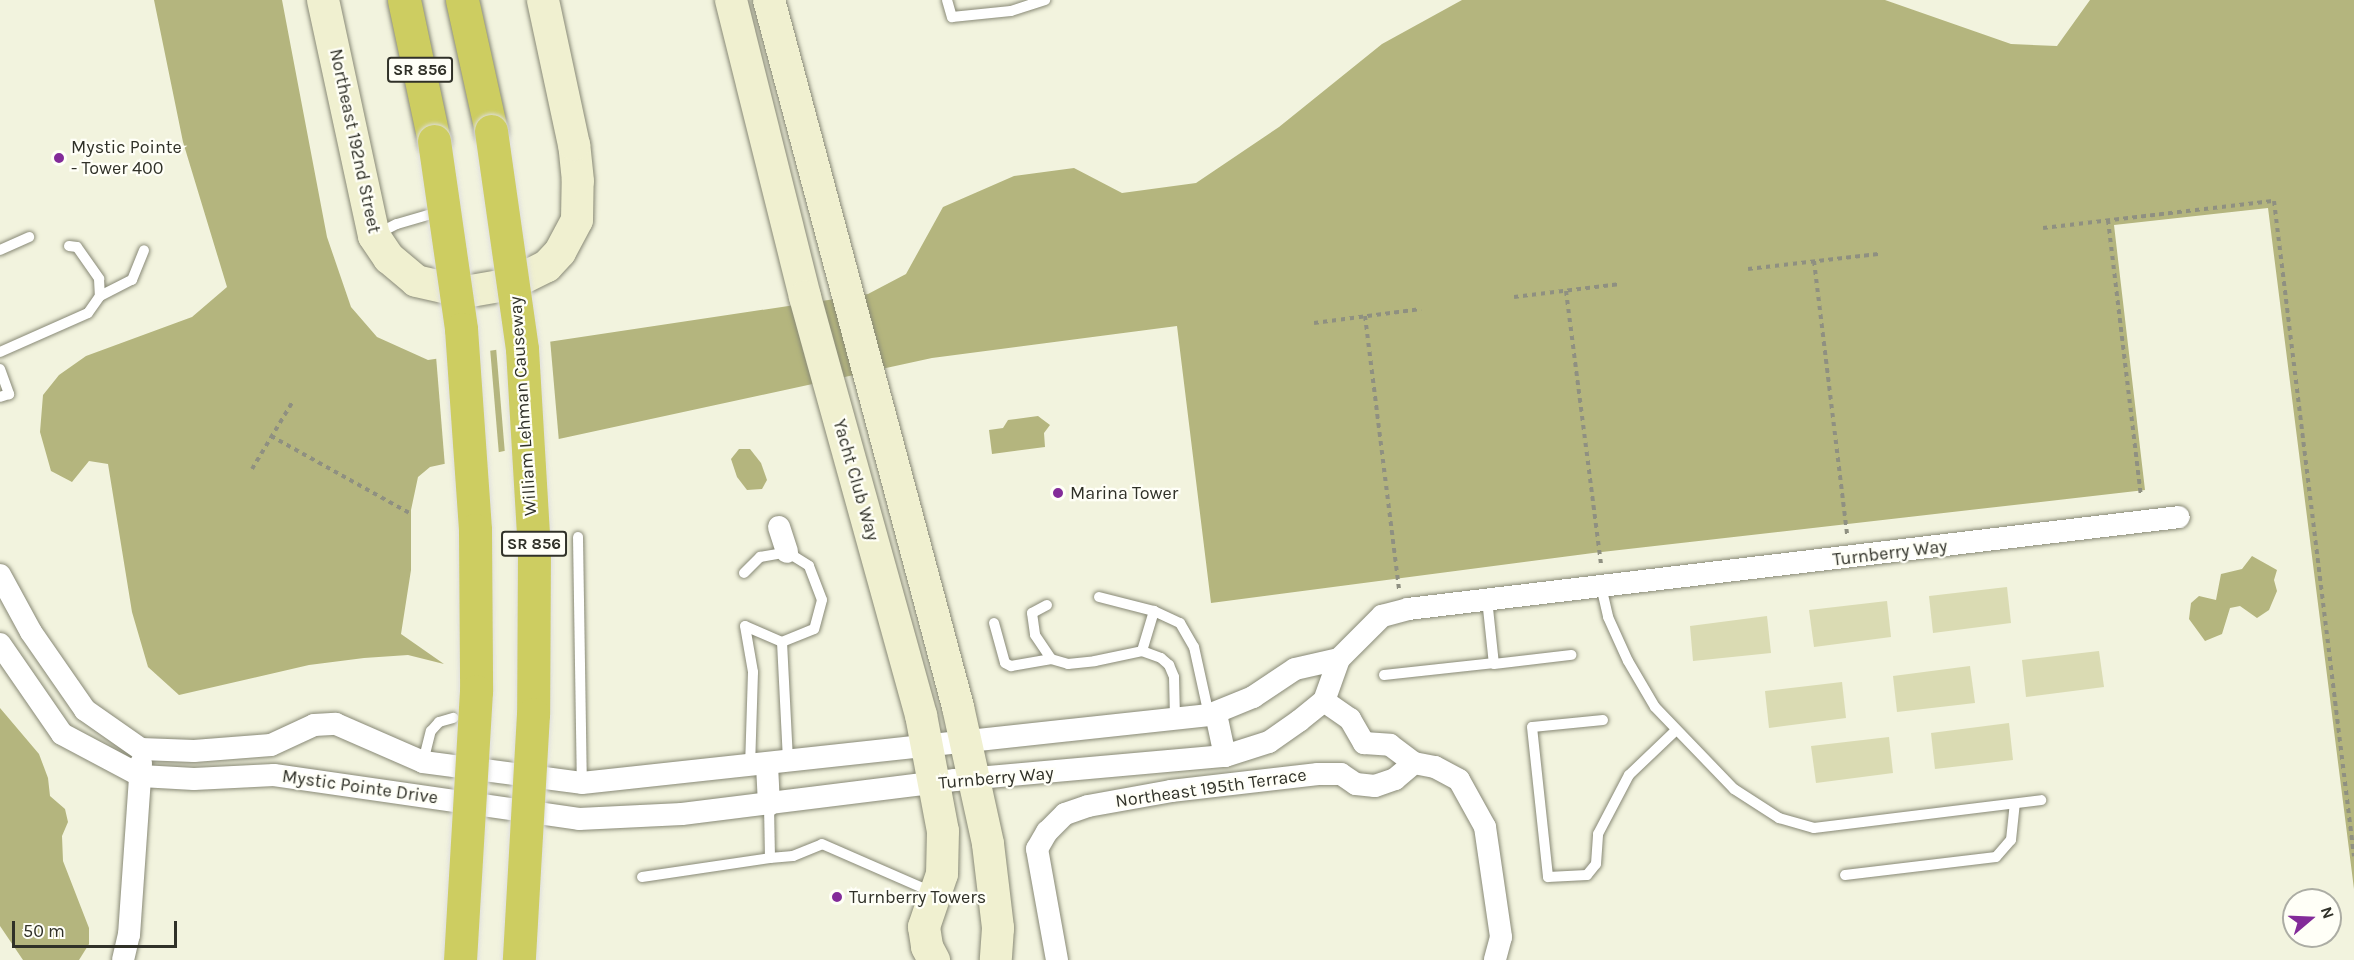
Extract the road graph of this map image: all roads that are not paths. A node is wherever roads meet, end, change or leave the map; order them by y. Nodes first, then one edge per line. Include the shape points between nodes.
1 (323, 0) edge
2 (404, 0) edge
3 (462, 0) edge
4 (543, 0) edge
5 (732, 0) edge
6 (769, 0) edge
7 (947, 0) edge
8 (1045, 0) edge
9 (438, 212) dead end
10 (374, 236) junction
11 (29, 237) dead end
12 (69, 246) dead end
13 (0, 250) edge
14 (144, 250) dead end
15 (100, 296) junction
16 (0, 352) edge
17 (0, 369) edge
18 (0, 397) edge
19 (2180, 517) dead end
20 (779, 528) dead end
21 (578, 537) dead end
22 (787, 552) junction
23 (744, 573) dead end
24 (0, 575) edge
25 (1600, 586) junction
26 (1099, 597) dead end
27 (1487, 599) junction
28 (1047, 605) dead end
29 (1154, 611) junction
30 (994, 623) dead end
31 (782, 642) junction
32 (0, 644) edge
33 (1142, 651) junction
34 (1571, 655) dead end
35 (1051, 659) junction
36 (1339, 659) junction
37 (1494, 663) junction
38 (1384, 675) dead end
39 (1324, 701) junction
40 (1213, 715) junction
41 (453, 718) dead end
42 (1175, 719) junction
43 (1604, 720) dead end
44 (1675, 731) junction
45 (965, 739) junction
46 (927, 744) junction
47 (271, 745) junction
48 (141, 749) junction
49 (1225, 756) junction
50 (423, 762) junction
51 (1414, 763) junction
52 (768, 765) junction
53 (274, 775) junction
54 (141, 776) junction
55 (973, 779) junction
56 (582, 783) junction
57 (934, 783) junction
58 (415, 796) junction
59 (2041, 800) dead end
60 (2015, 804) junction
61 (769, 806) junction
62 (579, 819) junction
63 (770, 858) junction
64 (1845, 875) dead end
65 (642, 877) dead end
66 (935, 893) junction
67 (123, 960) edge
68 (460, 960) edge
69 (519, 960) edge
70 (934, 960) edge
71 (996, 960) edge
72 (1057, 960) edge
73 (1495, 960) edge

1 - 10 street, Northeast 192nd Street
2 - 68 highway, SR 856, bridge via 434,141 461,329 474,520 476,691
3 - 69 highway, William Lehman Causeway / SR 856, bridge via 491,131 522,349 534,550 533,714
4 - 10 street, Northeast 192nd Street via 578,181 577,220 560,252 547,266 510,284 486,291 452,291 427,286 406,274
5 - 46 street, Yacht Club Way via 805,297
6 - 45 street
7 - 8 lane via 952,17 1011,11
9 - 10 lane via 397,224
11 - 13 lane
12 - 15 lane via 77,247 99,279
14 - 15 lane via 132,280
15 - 16 lane via 88,314
17 - 18 lane via 9,394
19 - 25 street, Turnberry Way
20 - 22 street
21 - 56 lane
22 - 23 lane via 760,557
22 - 31 lane via 809,566 822,600 814,629
24 - 48 street via 32,632 85,710
25 - 27 street, Turnberry Way
25 - 44 lane via 1608,617 1628,661 1654,707
26 - 29 lane
27 - 36 street, Turnberry Way via 1382,616
27 - 37 lane
28 - 35 lane via 1032,613 1035,635
29 - 33 lane
29 - 40 lane via 1174,618 1194,647
30 - 35 lane via 1005,663 1011,666
31 - 52 lane
31 - 52 lane via 745,626
32 - 54 street, Mystic Pointe Drive via 62,734
33 - 35 lane via 1068,664
33 - 42 lane via 1169,665 1177,695
34 - 37 lane
36 - 39 street, Turnberry Way
36 - 40 street via 1295,669 1253,697
37 - 38 lane
39 - 49 street, Turnberry Way via 1269,742
39 - 51 street via 1350,719 1364,743 1390,745
40 - 42 street
40 - 49 street
41 - 50 lane via 439,722 431,731
42 - 45 street
43 - 44 lane via 1532,727 1548,877 1587,875 1596,864 1598,834 1629,775
44 - 60 lane via 1734,789 1779,818 1814,828
45 - 46 street
45 - 55 street
46 - 52 street
46 - 57 street, Yacht Club Way
47 - 48 street, Mystic Pointe Drive via 194,751
47 - 50 street, Mystic Pointe Drive via 314,725 336,724
47 - 53 street
48 - 54 street
49 - 55 street, Turnberry Way
50 - 56 street, Mystic Pointe Drive
50 - 58 street
51 - 72 street, Northeast 195th Terrace via 1395,779 1375,786 1356,784 1341,774 1318,774 1171,791 1065,814 1047,831 1037,849
51 - 73 street via 1436,766 1459,780 1485,827 1501,937
52 - 56 street
52 - 61 street
53 - 54 street, Mystic Pointe Drive via 194,779
53 - 58 street, Mystic Pointe Drive
54 - 67 street via 129,935
55 - 57 street, Turnberry Way
55 - 71 street via 988,844 998,928
56 - 62 street
57 - 61 street, Turnberry Way
57 - 66 street, Yacht Club Way via 943,831 942,874
58 - 62 street, Mystic Pointe Drive
59 - 60 lane
60 - 64 lane via 2011,840 1996,857
61 - 62 street, Turnberry Way
61 - 63 lane
63 - 65 lane
63 - 66 lane via 793,856 822,844
66 - 70 street, Yacht Club Way via 924,927

